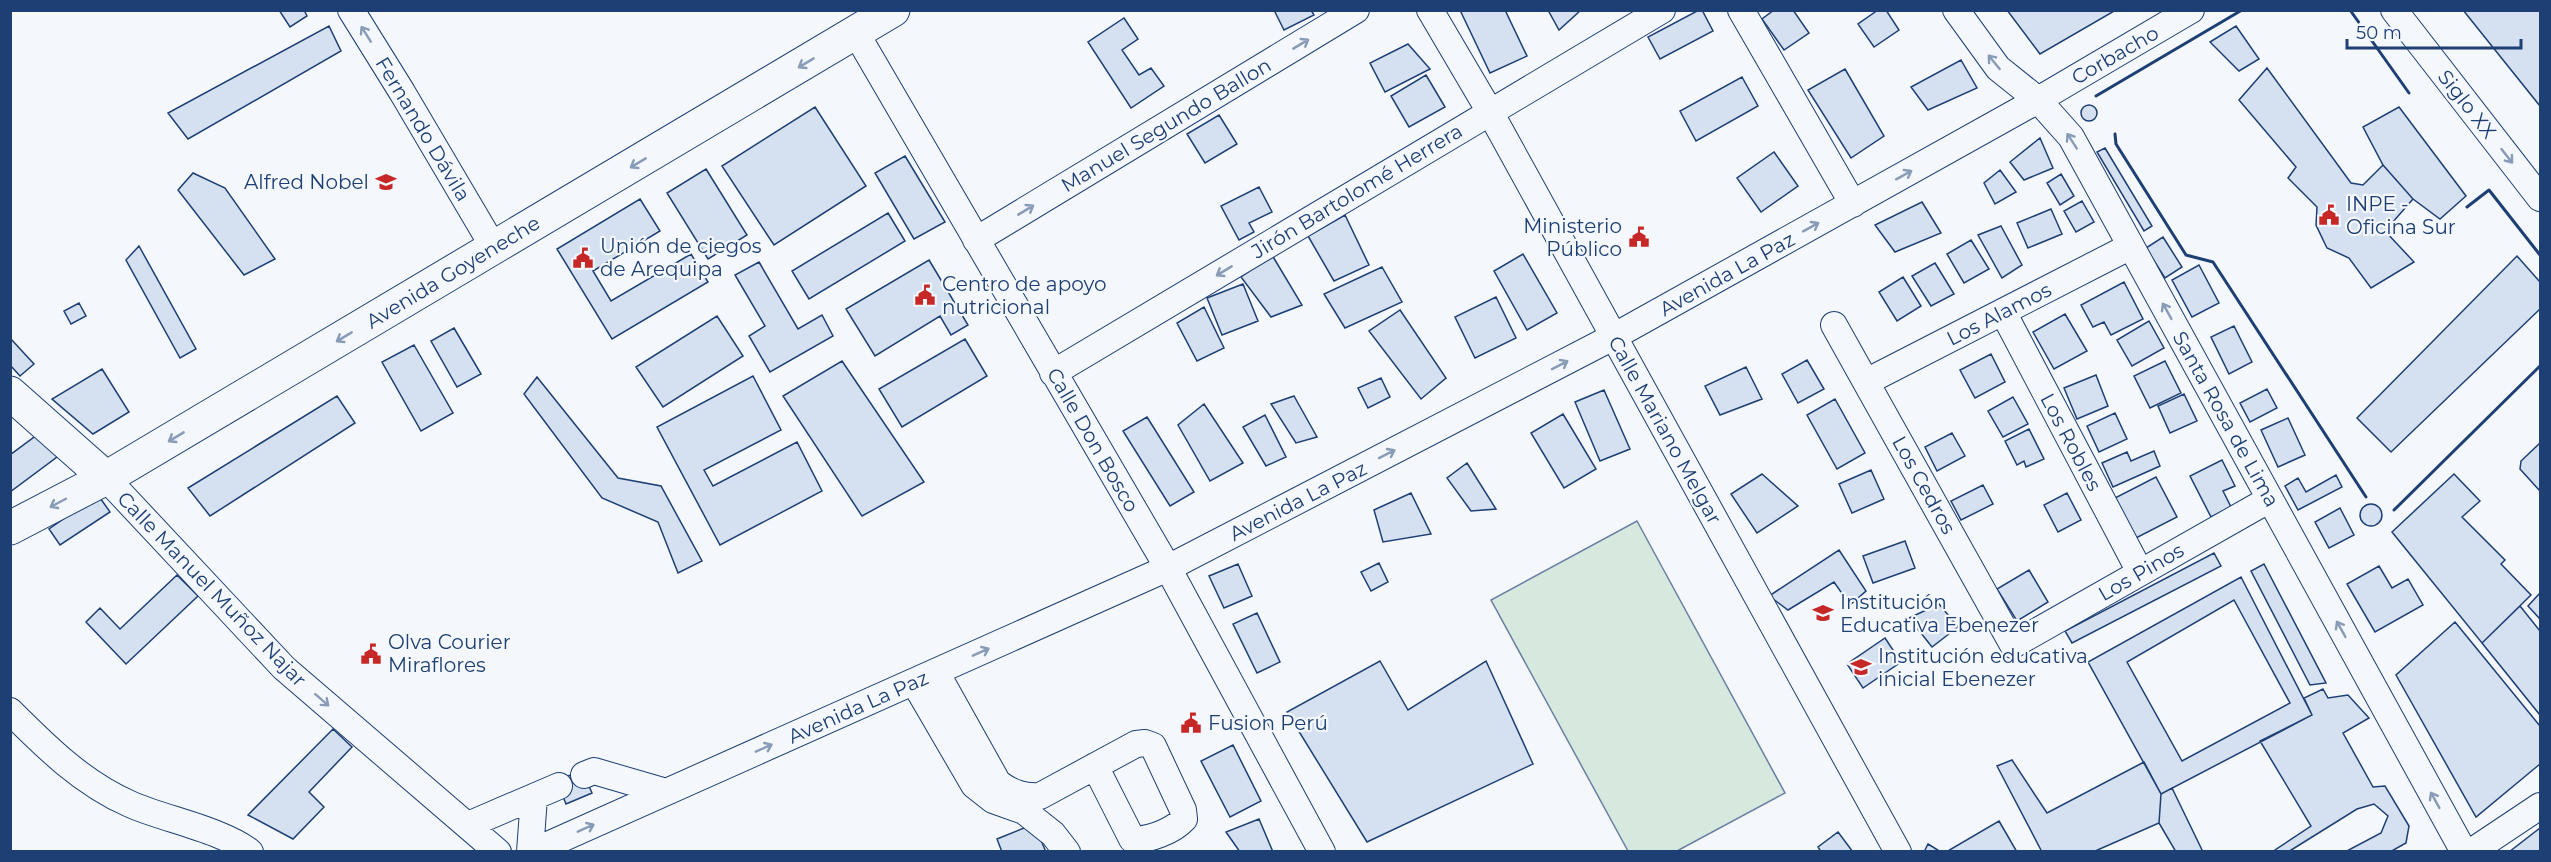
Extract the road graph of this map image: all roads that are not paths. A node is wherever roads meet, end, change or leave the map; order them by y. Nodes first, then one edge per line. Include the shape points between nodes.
1 (351, 10) edge
2 (893, 10) edge
3 (1356, 10) edge
4 (1430, 10) edge
5 (1662, 10) edge
6 (1741, 10) edge
7 (1956, 10) edge
8 (2192, 10) edge
9 (2394, 10) edge
10 (856, 33) junction
11 (2038, 100) junction
12 (1490, 112) junction
13 (2541, 198) edge
14 (1853, 204) junction
15 (976, 240) junction
16 (2131, 246) junction
17 (494, 248) junction
18 (2003, 312) junction
19 (1834, 325) dead end
20 (1613, 337) junction
21 (1053, 373) junction
22 (1866, 382) junction
23 (10, 393) edge
24 (106, 478) junction
25 (2270, 499) junction
26 (10, 528) edge
27 (1168, 568) junction
28 (2140, 572) junction
29 (2013, 645) joint
30 (925, 677) junction
31 (10, 711) edge
32 (1095, 766) junction
33 (584, 775) dead end
34 (559, 786) dead end
35 (666, 792) junction
36 (534, 797) junction
37 (2541, 806) edge
38 (468, 825) junction
39 (1156, 844) edge
40 (250, 852) edge
41 (498, 852) edge
42 (531, 852) edge
43 (1067, 852) edge
44 (1322, 852) edge
45 (1898, 852) edge
46 (2464, 852) edge
47 (2471, 852) edge

17 -> 1 street, Fernando Dávila
2 - 10 main road, Avenida Goyeneche
15 -> 3 street, Manuel Segundo Ballon
4 - 12 street, Calle Mariano Melgar
5 - 12 street, Jirón Bartolomé Herrera
6 - 14 street
11 -> 7 street, Santa Rosa de Lima via 1998,68
8 - 11 street, Corbacho
9 -> 13 street, Siglo XX
10 - 15 street, Calle Don Bosco
10 -> 17 main road, Avenida Goyeneche
14 -> 11 street, Avenida La Paz
16 -> 11 street, Santa Rosa de Lima via 2071,137
12 - 20 street, Calle Mariano Melgar
12 -> 21 street, Jirón Bartolomé Herrera
20 -> 14 street, Avenida La Paz
15 - 21 street, Calle Don Bosco
16 - 18 street, Los Alamos
25 -> 16 street, Santa Rosa de Lima
17 -> 24 main road, Avenida Goyeneche
18 - 22 street, Los Alamos
18 - 28 street, Los Robles
19 - 22 street, Los Cedros
27 -> 20 street, Avenida La Paz
20 - 45 street, Calle Mariano Melgar
21 - 27 street, Calle Don Bosco
22 - 29 street, Los Cedros
23 - 24 main road, Calle Manuel Muñoz Najar
24 -> 26 main road, Avenida Goyeneche
24 -> 38 street, Calle Manuel Muñoz Najar via 284,668
25 - 28 street, Los Pinos
46 -> 25 street, Santa Rosa de Lima
30 -> 27 street, Avenida La Paz
27 - 44 street, Calle Don Bosco
28 - 29 street, Los Pinos
30 - 32 street via 999,783 1011,792 1040,795
35 -> 30 street, Avenida La Paz
30 - 43 street via 974,785 993,800 1024,811 1053,834
31 - 40 street via 58,759 99,788 129,804 231,841
32 - 39 street via 1132,839
32 - 39 street via 1136,744 1153,746 1184,819
33 - 35 street via 594,771
34 - 36 street
42 -> 35 street, Avenida La Paz
36 - 38 street
36 - 42 street
37 - 47 street
38 - 41 street, Calle Manuel Muñoz Najar

